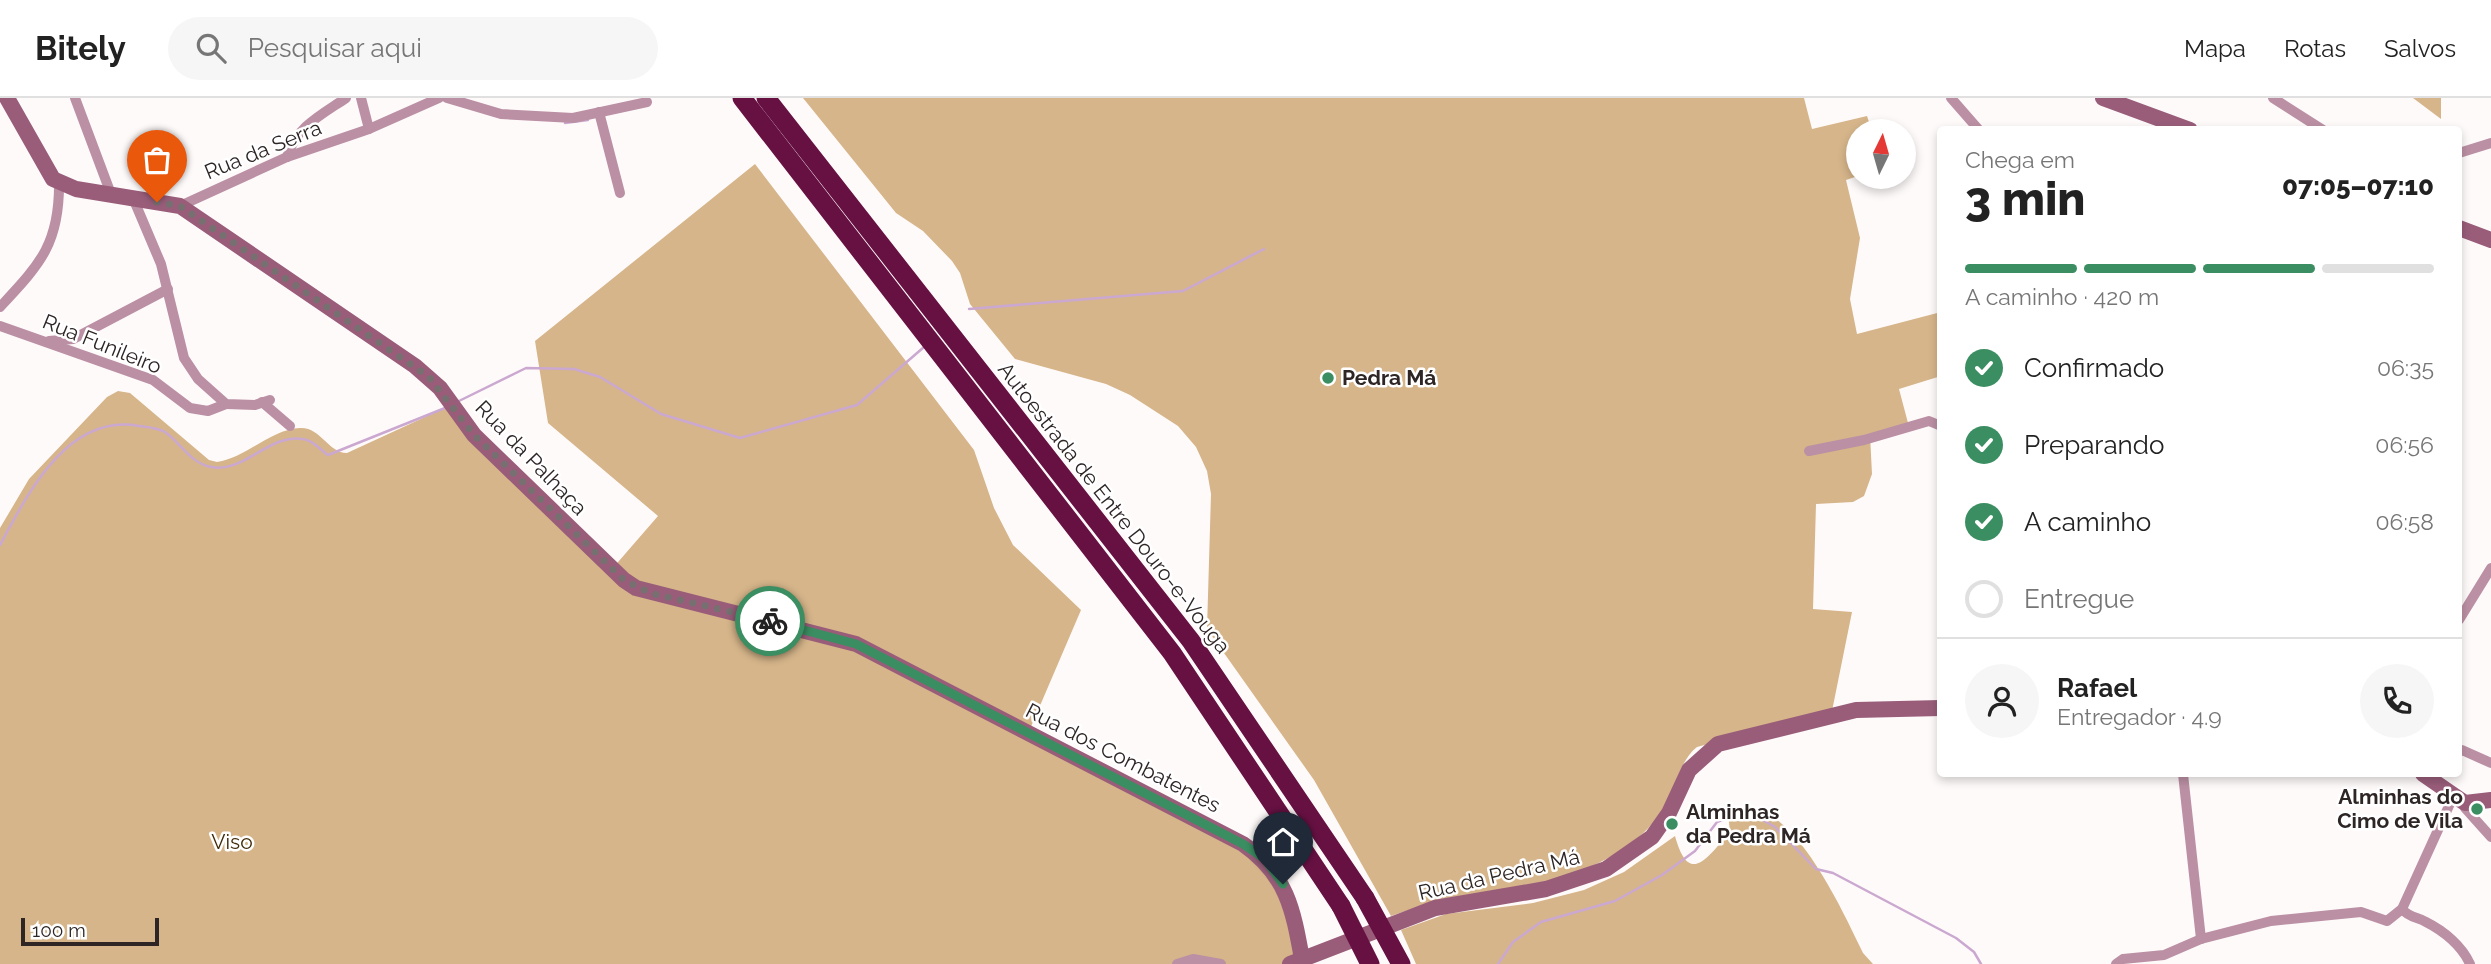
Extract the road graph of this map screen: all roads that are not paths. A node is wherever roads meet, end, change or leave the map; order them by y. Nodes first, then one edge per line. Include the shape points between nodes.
1 (7, 98) edge
2 (75, 98) edge
3 (346, 98) edge
4 (361, 98) edge
5 (439, 98) edge
6 (447, 98) edge
7 (742, 98) edge
8 (766, 98) edge
9 (1951, 98) edge
10 (2104, 98) edge
11 (2273, 98) edge
12 (647, 102) dead end
13 (598, 112) junction
14 (1976, 126) edge
15 (2179, 126) edge
16 (2315, 126) edge
17 (369, 129) junction
18 (2491, 143) edge
19 (2462, 152) edge
20 (288, 158) junction
21 (59, 181) junction
22 (76, 189) junction
23 (620, 193) dead end
24 (111, 194) junction
25 (133, 198) junction
26 (180, 206) junction
27 (59, 209) junction
28 (2462, 229) edge
29 (2491, 240) edge
30 (168, 289) junction
31 (0, 307) edge
32 (0, 326) edge
33 (47, 342) junction
34 (226, 404) junction
35 (1937, 424) edge
36 (290, 426) dead end
37 (1809, 452) dead end
38 (2491, 568) edge
39 (2462, 615) edge
40 (976, 706) joint
41 (1937, 708) edge
42 (2462, 750) edge
43 (2491, 763) edge
44 (2183, 777) edge
45 (2427, 777) edge
46 (2447, 777) edge
47 (2454, 797) junction
48 (2491, 800) edge
49 (2491, 837) edge
50 (2402, 909) junction
51 (2201, 939) junction
52 (1296, 962) edge
53 (1177, 964) edge
54 (1221, 964) edge
55 (1370, 964) edge
56 (1401, 964) edge
57 (2116, 964) edge
58 (2470, 964) edge

1 - 21 street, Rua da Palhaça via 49,174
2 - 24 street
3 - 20 street via 306,126 292,141
4 - 17 street
5 - 17 street, Rua da Serra
6 - 13 street via 501,114 573,117
7 - 55 highway, Autoestrada de Entre Douro-e-Vouga, bridge via 1172,653 1341,906
8 - 56 highway, Autoestrada de Entre Douro-e-Vouga, bridge via 1191,641 1365,898
9 - 14 street
10 - 15 street
11 - 16 street
12 - 13 street
13 - 23 street
17 - 20 street, Rua da Serra
18 - 19 street
20 - 26 street, Rua da Serra
21 - 22 street, Rua da Palhaça
21 - 27 street
22 - 24 street, Rua da Palhaça
22 - 27 street
24 - 25 street, Rua da Palhaça
25 - 26 street, Rua da Palhaça
25 - 30 street
26 - 40 street, Rua da Palhaça via 429,377 474,435 636,588 856,644
27 - 31 street via 46,253
28 - 29 street
30 - 33 street via 73,340
30 - 34 street via 184,358 198,379
32 - 33 street, Rua Funileiro
33 - 34 street, Rua Funileiro via 153,380 190,408 208,411
34 - 36 street, Rua Funileiro via 266,401
35 - 37 street via 1929,421
38 - 39 street
40 - 52 street, Rua dos Combatentes via 1265,859 1283,884 1294,914
41 - 52 street, Rua da Pedra Má via 1856,710 1718,744 1689,770 1669,813 1652,836 1606,869 1546,889 1435,908
42 - 43 street
44 - 51 street
45 - 47 street
46 - 47 street
47 - 48 street
47 - 49 street
47 - 50 street
50 - 51 street via 2387,921 2361,912 2330,913 2271,921
50 - 58 street via 2448,937
51 - 57 street via 2164,955 2123,959
53 - 54 street via 1193,959

